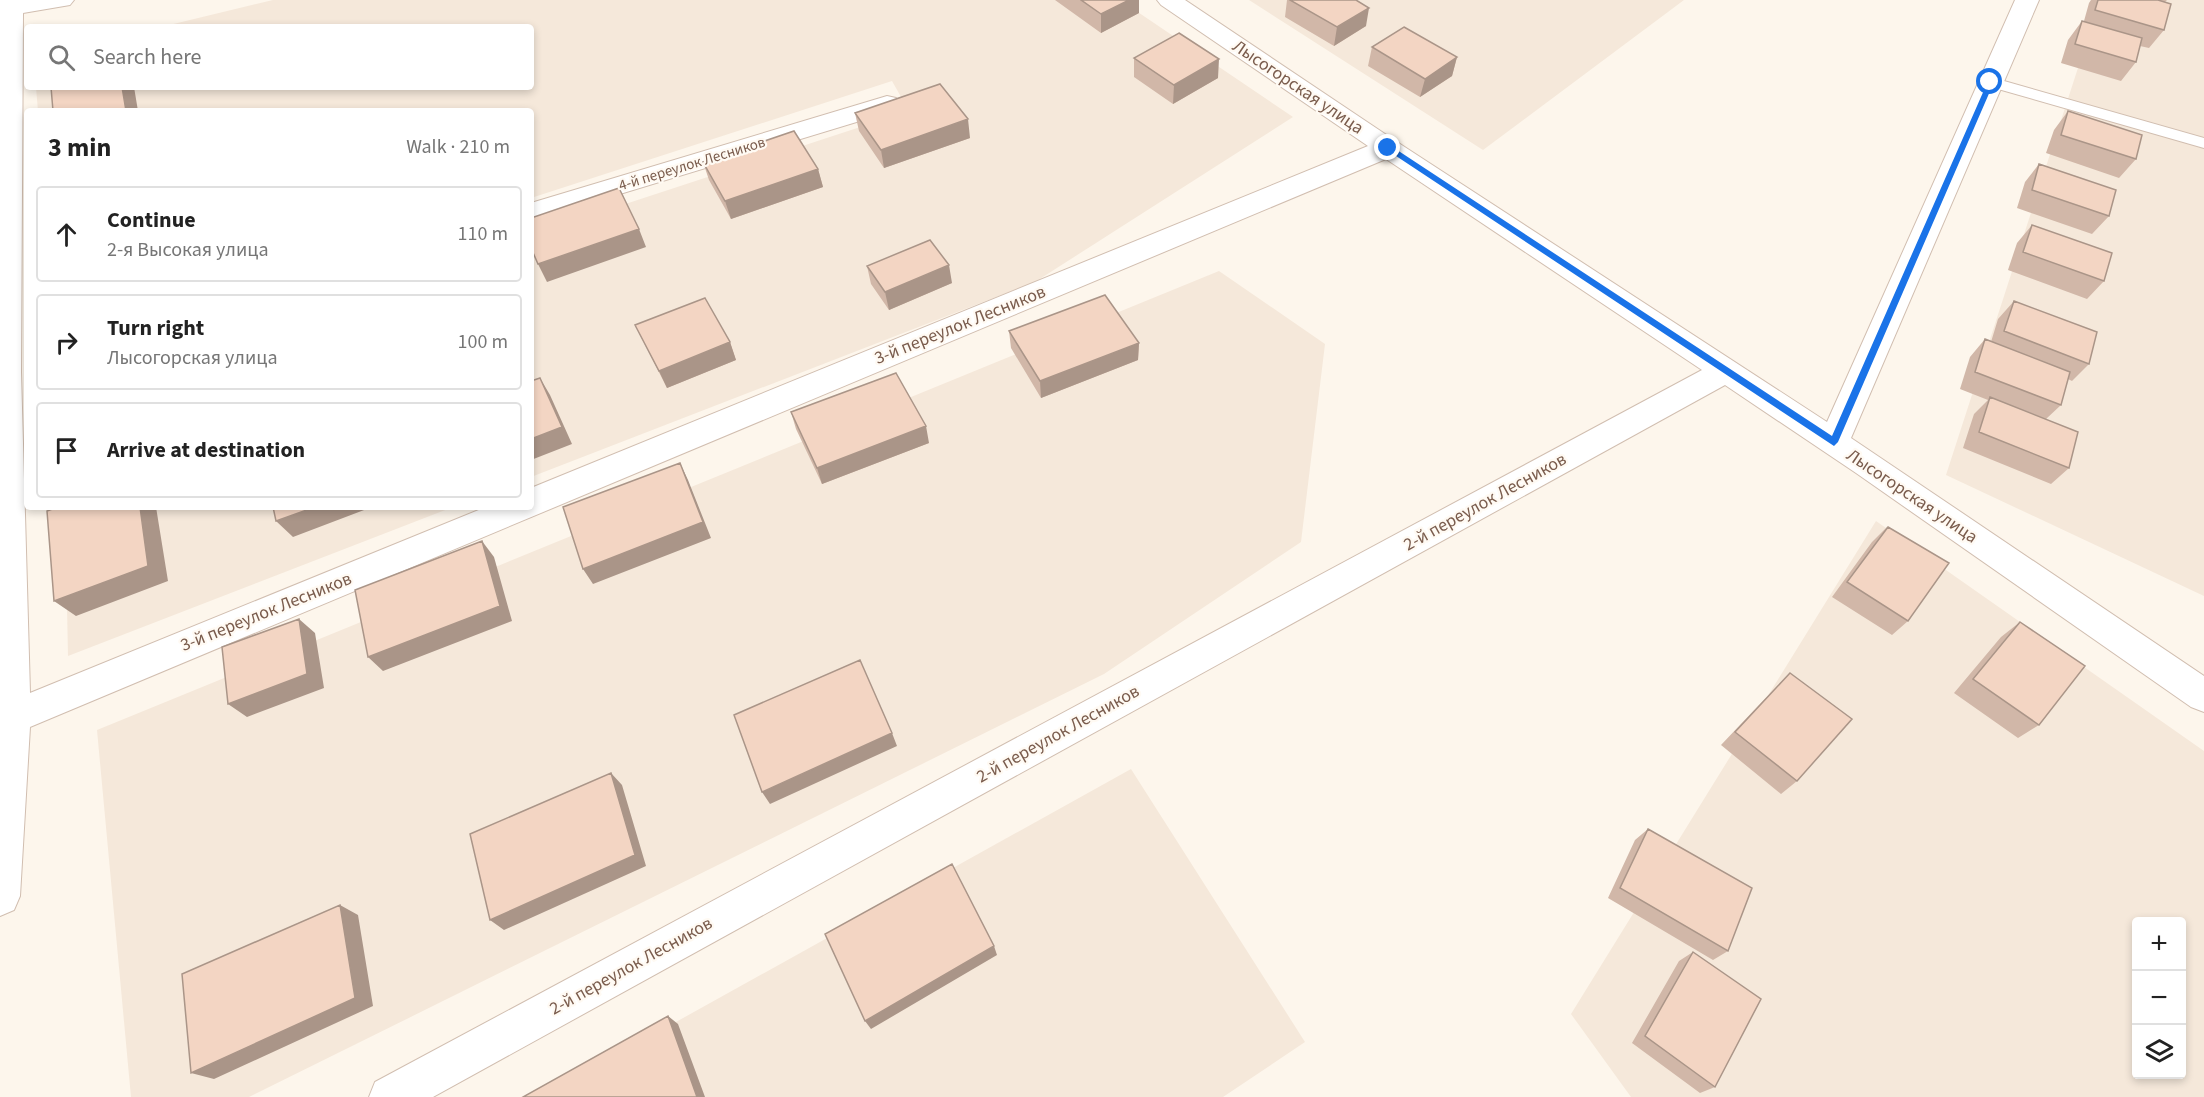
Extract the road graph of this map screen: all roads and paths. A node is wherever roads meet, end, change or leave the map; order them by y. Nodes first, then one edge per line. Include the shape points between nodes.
1 (60, 0) edge
2 (1169, 0) edge
3 (2026, 0) edge
4 (6, 4) edge
5 (1990, 82) junction
6 (886, 104) edge
7 (2204, 143) edge
8 (1388, 148) junction
9 (534, 211) edge
10 (16, 369) edge
11 (1726, 371) junction
12 (1834, 442) junction
13 (534, 501) edge
14 (513, 510) edge
15 (2204, 696) edge
16 (13, 717) junction
17 (0, 896) edge
18 (390, 1097) edge

1 - 4 street
2 - 8 street, Лысогорская улица
3 - 5 street
4 - 10 street
5 - 7 lane
5 - 12 street
6 - 9 street, 4-й переулок Лесников
8 - 11 street, Лысогорская улица
8 - 13 street, 3-й переулок Лесников
10 - 16 street
11 - 12 street, Лысогорская улица
11 - 18 street, 2-й переулок Лесников
12 - 15 street, Лысогорская улица
14 - 16 street, 3-й переулок Лесников
16 - 17 street

